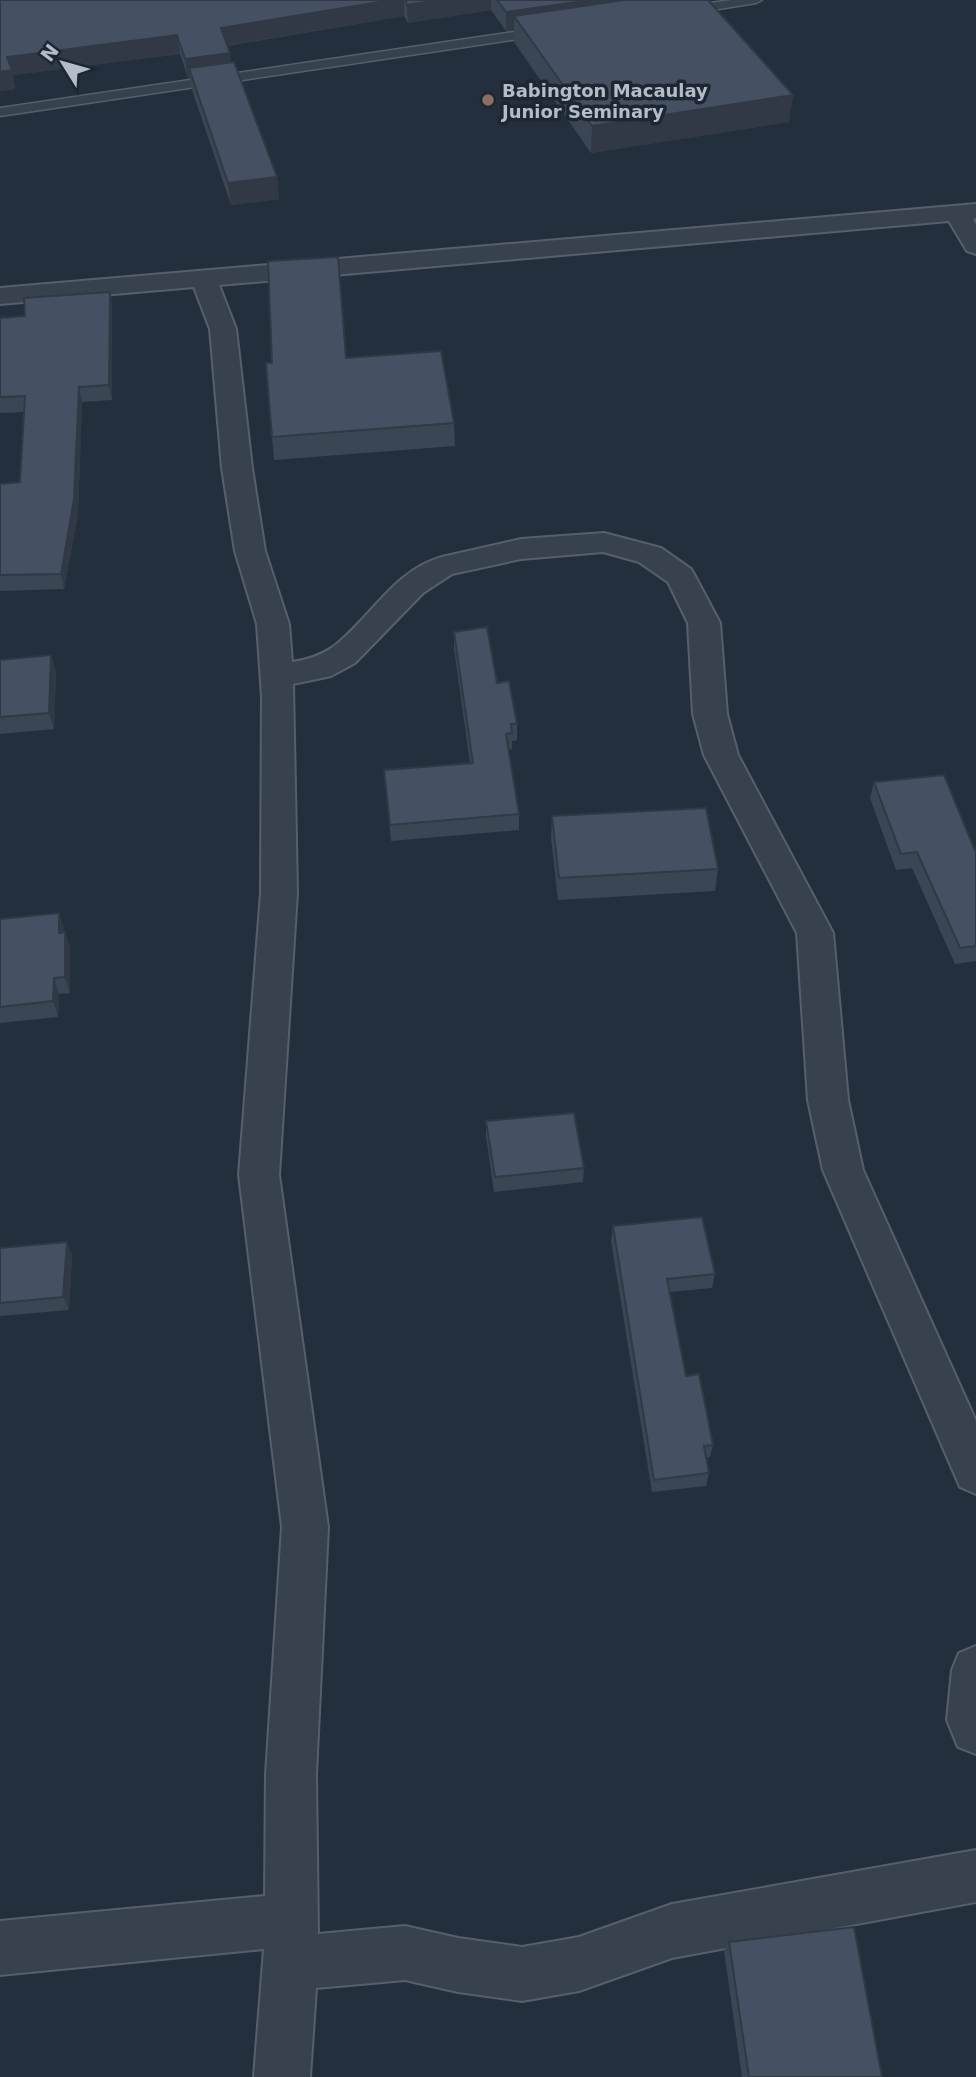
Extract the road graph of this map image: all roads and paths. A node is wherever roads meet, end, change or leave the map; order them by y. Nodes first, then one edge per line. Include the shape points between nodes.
1 (756, 0) edge
2 (673, 12) edge
3 (550, 31) edge
4 (0, 112) edge
5 (966, 212) edge
6 (976, 246) edge
7 (204, 278) junction
8 (0, 296) edge
9 (276, 676) junction
10 (976, 1472) edge
11 (976, 1670) edge
12 (976, 1729) edge
13 (976, 1876) edge
14 (291, 1942) junction
15 (0, 1948) edge
16 (282, 2077) edge

1 - 2 lane
3 - 4 lane
5 - 6 street
5 - 7 street
7 - 8 street
7 - 9 street via 223,329 237,468 250,551 273,624
9 - 10 street via 320,668 344,655 412,586 442,567 521,548 604,542 650,555 680,576 704,623 710,714 721,755 815,933 828,1100 843,1170
9 - 14 street via 279,893 259,1175 305,1527 291,1774
11 - 12 street via 972,1720
13 - 14 street via 672,1931 579,1964 522,1974 405,1953
14 - 15 street
14 - 16 street

